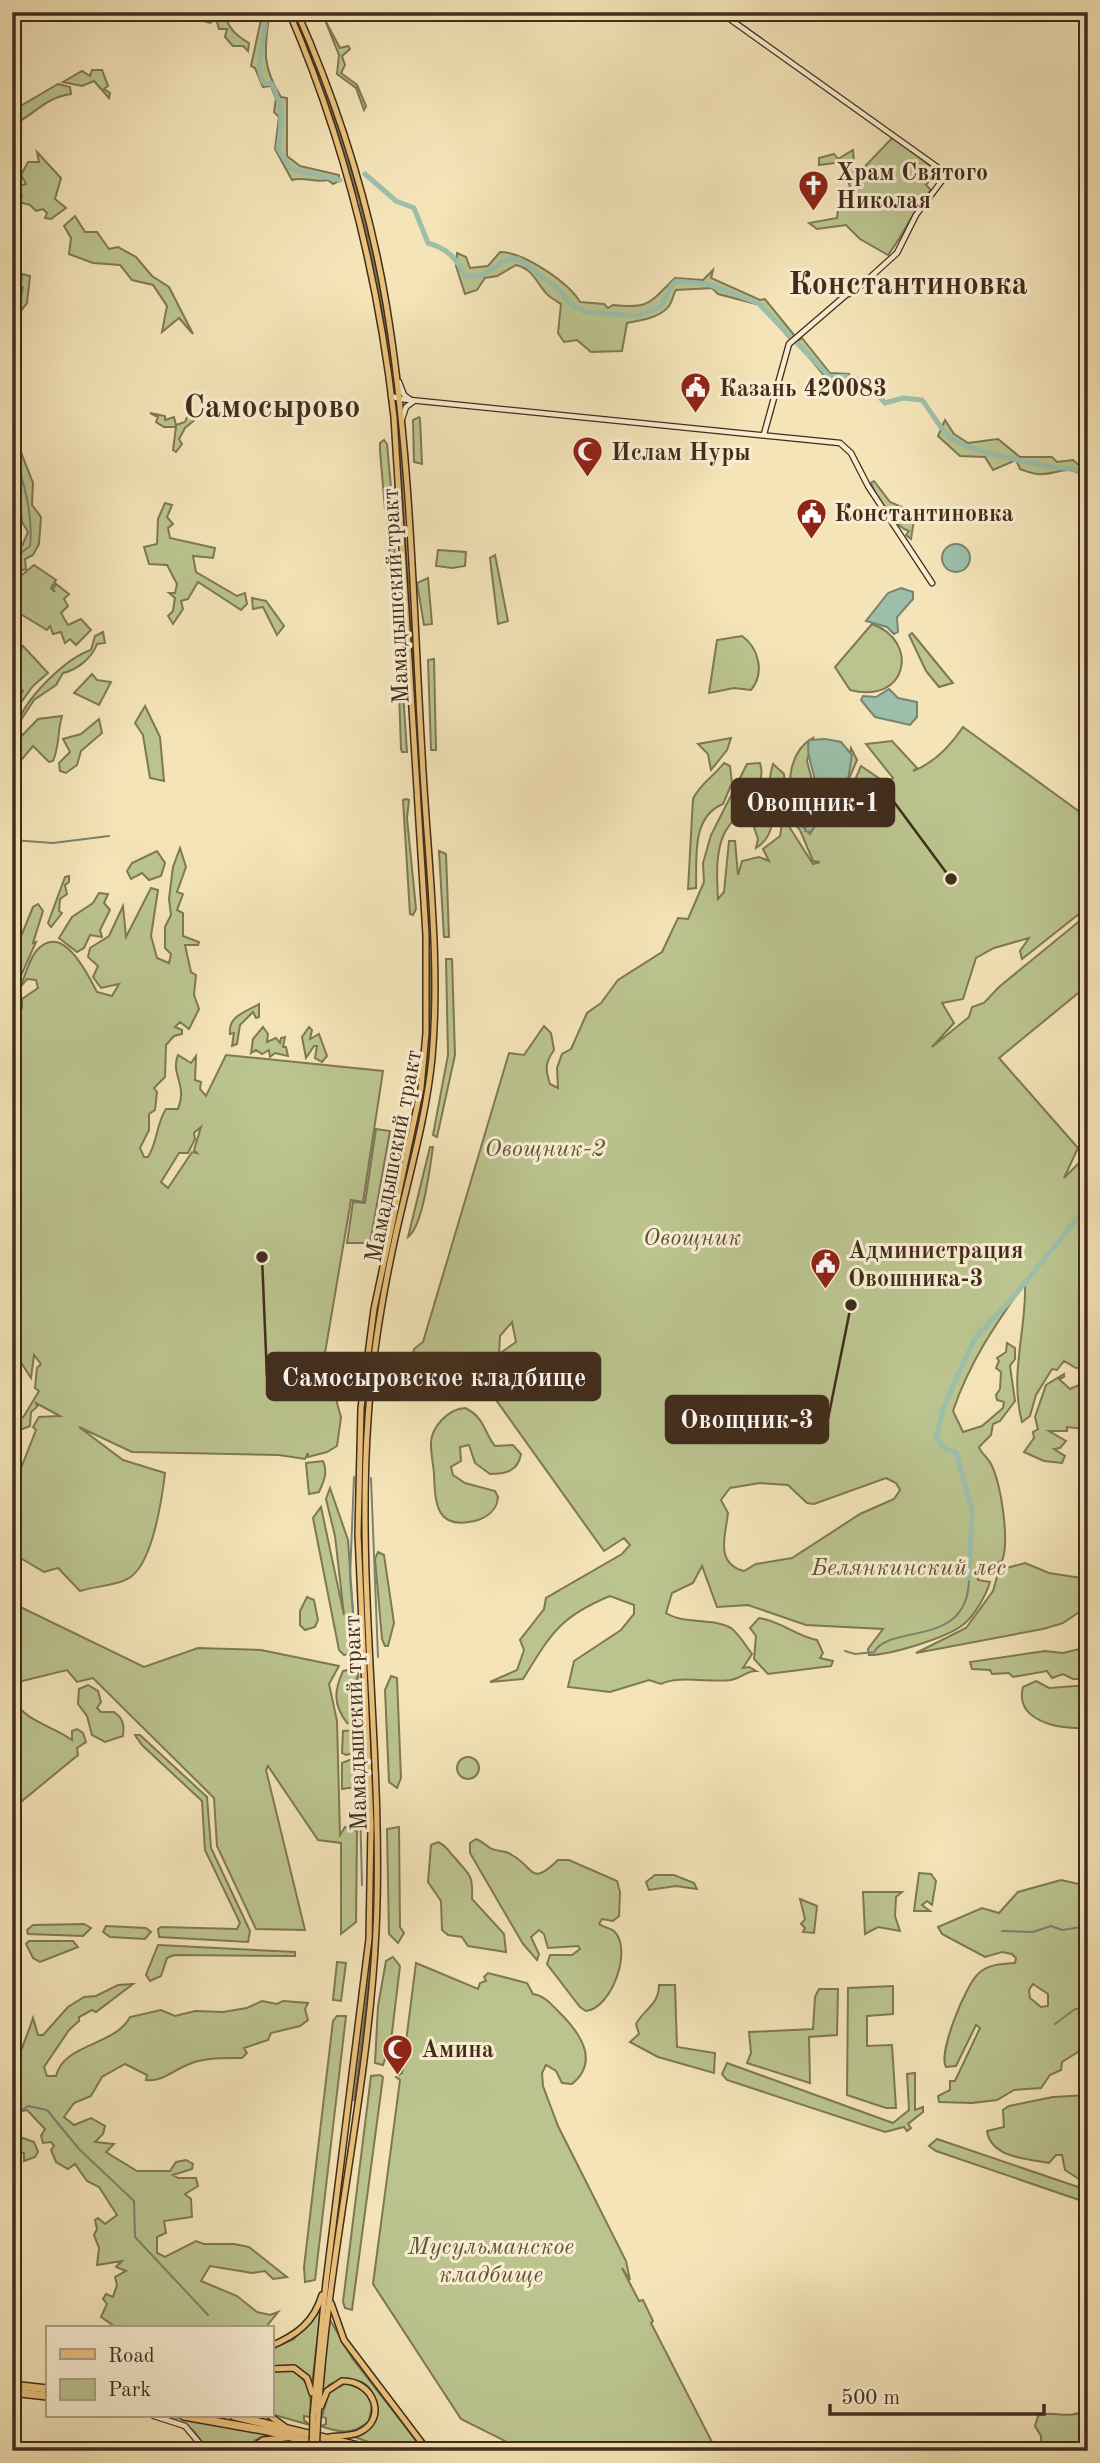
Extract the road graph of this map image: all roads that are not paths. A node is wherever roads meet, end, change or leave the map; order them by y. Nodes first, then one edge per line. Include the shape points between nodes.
1 (289, 12) edge
2 (297, 12) edge
3 (719, 12) edge
4 (397, 380) junction
5 (391, 396) junction
6 (400, 400) junction
7 (413, 401) junction
8 (401, 423) junction
9 (764, 434) junction
10 (932, 583) dead end
11 (352, 2109) junction
12 (326, 2281) junction
13 (330, 2292) junction
14 (273, 2345) edge
15 (273, 2369) edge
16 (12, 2385) edge
17 (46, 2389) edge
18 (12, 2392) edge
19 (46, 2396) edge
20 (314, 2402) junction
21 (315, 2416) junction
22 (160, 2418) edge
23 (194, 2418) edge
24 (244, 2418) edge
25 (273, 2418) edge
26 (284, 2426) junction
27 (330, 2437) junction
28 (303, 2439) junction
29 (206, 2451) edge
30 (248, 2451) edge
31 (314, 2451) edge
32 (346, 2451) edge
33 (379, 2451) edge
34 (428, 2451) edge

1 - 5 main road, Мамадышский тракт via 330,113 357,206
2 - 4 main road, Мамадышский тракт via 328,88 360,190 385,297
3 - 9 street via 947,174 916,215 897,253 789,344
4 - 6 main road, Мамадышский тракт
4 - 7 street via 404,395
5 - 6 street
5 - 11 main road, Мамадышский тракт via 426,935 426,1033 421,1088 374,1309 361,1408 358,1534 371,1863
6 - 7 street
6 - 8 main road, Мамадышский тракт
7 - 8 street
7 - 9 street
8 - 11 main road, Мамадышский тракт via 433,941 434,1034 421,1127 385,1289 369,1409 365,1534 377,1813 376,1912 373,1978
9 - 10 street via 833,441 847,448
11 - 12 main road
11 - 13 main road
12 - 14 main road via 316,2311 303,2329
12 - 20 main road
13 - 21 main road
13 - 34 main road via 344,2340
15 - 20 main road via 286,2366 302,2372
16 - 17 highway
18 - 19 highway
20 - 21 main road
21 - 27 main road via 327,2391 342,2381 359,2384 372,2395 374,2412 366,2428
21 - 31 main road, bridge
22 - 29 street via 185,2426
23 - 28 highway
24 - 26 highway
25 - 26 main road
26 - 27 highway
27 - 33 highway
28 - 30 main road via 263,2440
28 - 32 highway

